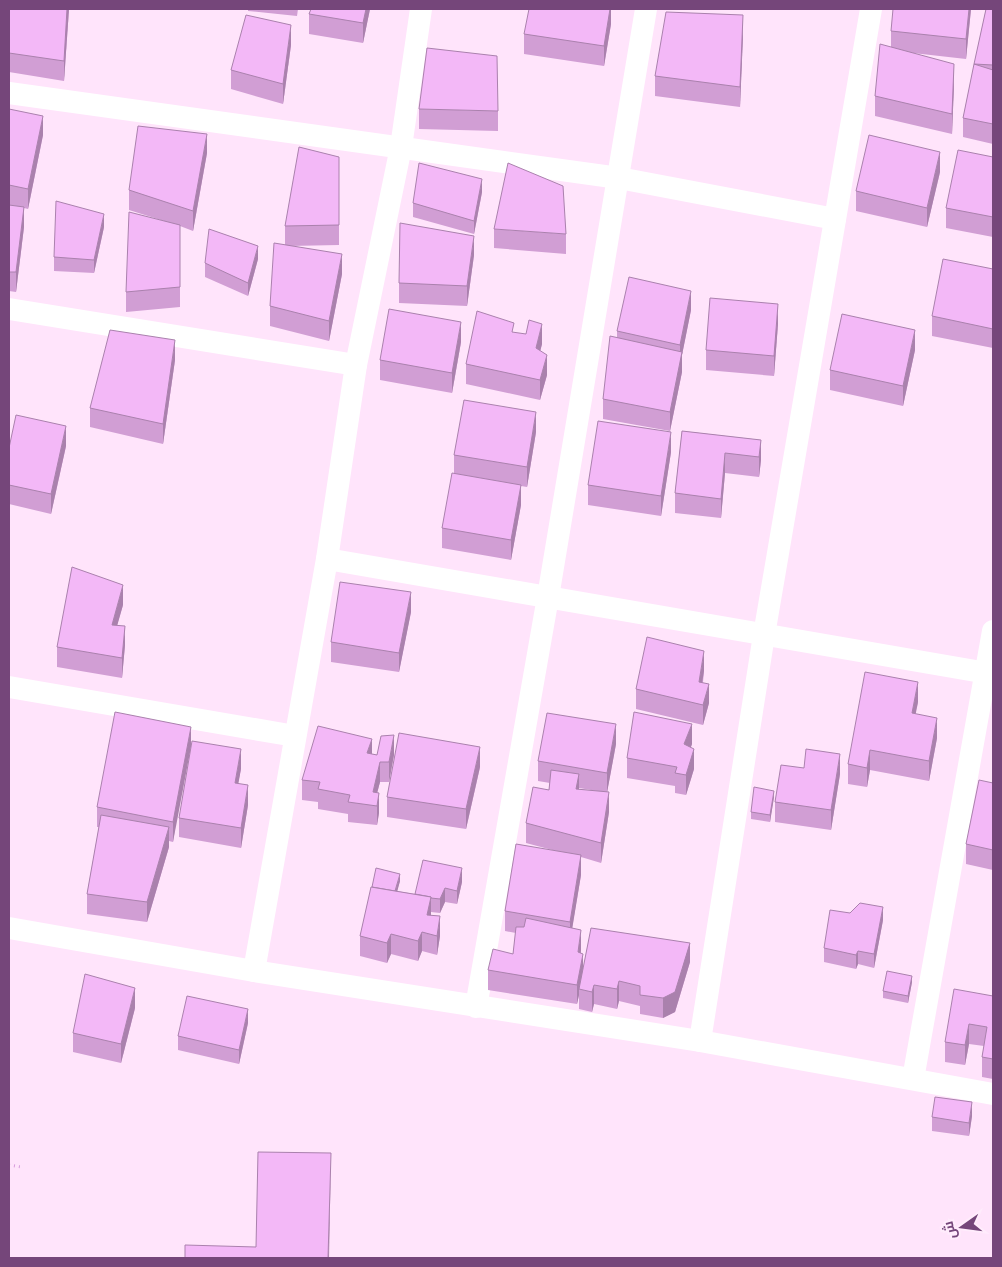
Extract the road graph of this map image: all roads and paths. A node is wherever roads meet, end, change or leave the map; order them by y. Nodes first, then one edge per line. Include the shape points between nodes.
1 (421, 9) edge
2 (646, 9) edge
3 (872, 9) edge
4 (9, 93) edge
5 (401, 147) junction
6 (619, 178) junction
7 (835, 219) junction
8 (9, 310) edge
9 (356, 365) junction
10 (327, 559) junction
11 (548, 597) junction
12 (993, 631) edge
13 (764, 635) junction
14 (990, 673) edge
15 (9, 686) edge
16 (295, 736) junction
17 (9, 928) edge
18 (254, 971) junction
19 (476, 1007) junction
20 (700, 1041) junction
21 (913, 1079) junction
22 (993, 1094) edge
23 (9, 1165) edge
24 (21, 1167) dead end

1 - 5 street
2 - 6 street
3 - 7 street
4 - 5 street
5 - 6 street
5 - 9 street
6 - 7 street
6 - 11 street
7 - 13 street
8 - 9 street
9 - 10 street
10 - 11 street
10 - 16 street
11 - 13 street
11 - 19 street
12 - 14 street
13 - 14 street
13 - 20 street
14 - 21 street
15 - 16 street
16 - 18 street
17 - 18 street
18 - 19 street
19 - 20 street
20 - 21 street
21 - 22 street
23 - 24 path

